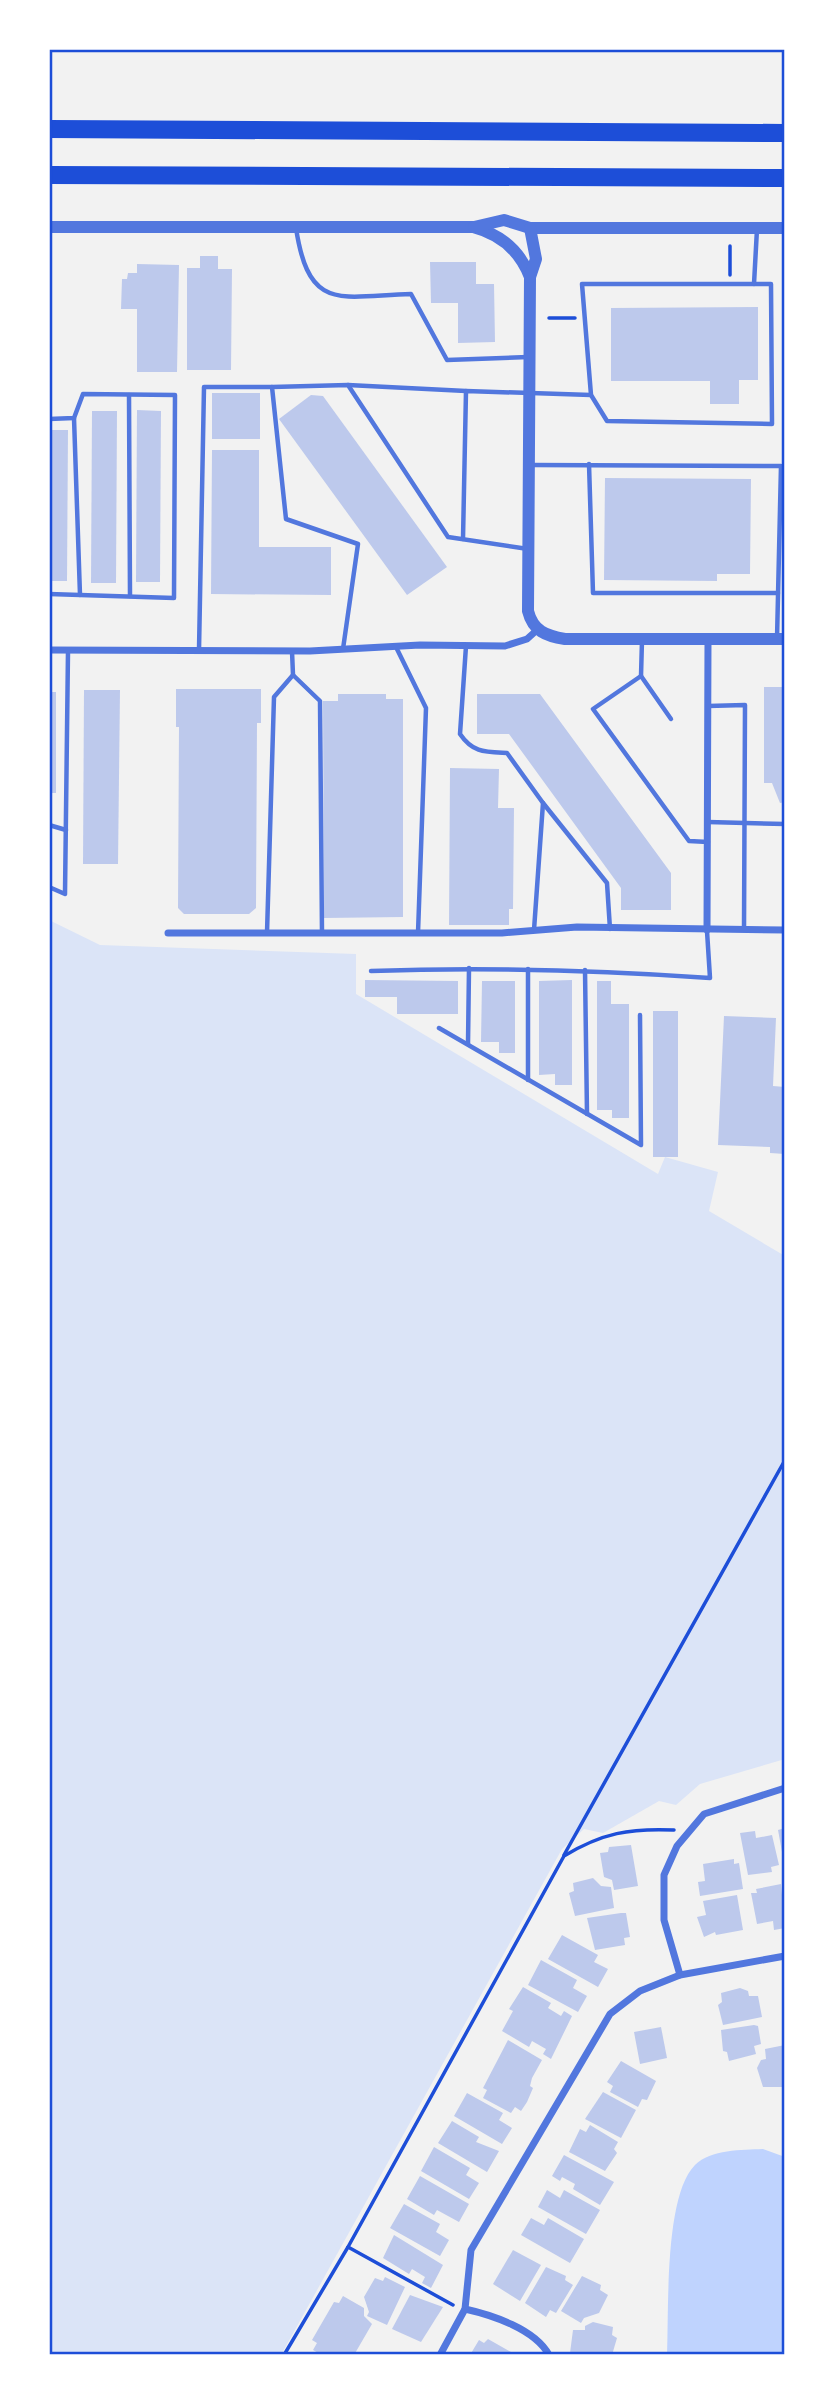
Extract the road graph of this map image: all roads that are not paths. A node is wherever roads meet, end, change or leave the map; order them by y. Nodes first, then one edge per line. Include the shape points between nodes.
1 (49, 129) edge
2 (785, 133) edge
3 (49, 175) edge
4 (785, 178) edge
5 (49, 227) edge
6 (296, 227) junction
7 (473, 228) junction
8 (530, 228) junction
9 (757, 228) junction
10 (785, 228) edge
11 (530, 277) junction
12 (754, 284) junction
13 (529, 357) junction
14 (348, 385) junction
15 (272, 387) junction
16 (466, 391) junction
17 (529, 394) junction
18 (129, 395) junction
19 (590, 395) junction
20 (74, 418) junction
21 (49, 419) edge
22 (589, 464) junction
23 (529, 465) junction
24 (463, 539) junction
25 (528, 549) junction
26 (778, 593) junction
27 (49, 594) edge
28 (80, 595) junction
29 (130, 596) junction
30 (537, 630) junction
31 (642, 639) junction
32 (708, 639) junction
33 (781, 639) edge
34 (466, 645) junction
35 (396, 646) junction
36 (49, 650) edge
37 (68, 650) junction
38 (343, 650) junction
39 (198, 651) junction
40 (292, 651) junction
41 (293, 675) junction
42 (641, 676) junction
43 (708, 706) junction
44 (671, 719) dead end
45 (542, 803) junction
46 (708, 822) junction
47 (745, 823) junction
48 (785, 824) edge
49 (49, 825) edge
50 (66, 830) junction
51 (708, 842) junction
52 (49, 887) edge
53 (610, 929) junction
54 (534, 930) junction
55 (707, 930) junction
56 (744, 930) junction
57 (785, 930) edge
58 (168, 933) dead end
59 (267, 933) junction
60 (322, 933) junction
61 (418, 933) junction
62 (469, 968) junction
63 (528, 969) junction
64 (585, 970) junction
65 (371, 971) dead end
66 (640, 1015) dead end
67 (439, 1028) dead end
68 (468, 1045) junction
69 (528, 1080) junction
70 (587, 1114) junction
71 (785, 1788) edge
72 (785, 1956) edge
73 (680, 1975) junction
74 (465, 2309) junction
75 (440, 2355) edge
76 (549, 2355) edge

1 - 2 highway
3 - 4 highway
5 - 6 street
6 - 7 street
6 - 13 lane via 301,262 315,285 332,296 411,294 447,360
7 - 8 street via 504,220
7 - 11 street via 510,246
8 - 9 street
8 - 11 street via 536,259
9 - 10 street
9 - 12 lane
11 - 13 street
12 - 19 lane via 582,284
12 - 19 lane via 771,284 772,424 607,421
13 - 17 street
14 - 15 lane
14 - 16 lane
14 - 24 lane via 448,537
15 - 38 lane via 286,519 358,544
15 - 39 lane via 204,387
16 - 17 lane
16 - 24 lane
17 - 19 lane
17 - 23 street
18 - 20 lane via 83,394
18 - 29 lane
18 - 29 lane via 175,395 174,597
20 - 21 lane
20 - 28 lane
22 - 23 lane
22 - 26 lane via 593,593
22 - 26 lane via 781,466
23 - 25 street
24 - 25 lane
25 - 30 street via 528,611
26 - 33 lane
27 - 28 lane
28 - 29 lane
30 - 31 street via 565,639
30 - 34 street via 517,643
31 - 32 street
31 - 42 lane
32 - 33 street
32 - 43 street
34 - 35 street
34 - 45 lane via 460,734 479,752 507,753
35 - 38 street
35 - 61 lane via 426,708
36 - 37 street
37 - 39 street
37 - 50 lane
38 - 40 street
39 - 40 street
40 - 41 lane
41 - 59 lane via 274,697
41 - 60 lane via 320,701
42 - 44 lane
42 - 51 lane via 593,709 689,841
43 - 46 street
43 - 47 lane via 745,705
45 - 53 lane via 607,883
45 - 54 lane
46 - 47 lane
46 - 51 street
47 - 48 lane
47 - 56 lane
49 - 50 lane
50 - 52 lane via 65,894
51 - 55 street
53 - 54 street
53 - 55 street
54 - 61 street
55 - 56 street
55 - 64 lane via 710,978
56 - 57 street
58 - 59 street
59 - 60 street
60 - 61 street
62 - 63 lane
62 - 65 lane
62 - 68 lane
63 - 64 lane
63 - 69 lane
64 - 70 lane
66 - 70 lane via 641,1146
67 - 68 lane
68 - 69 lane
69 - 70 lane
71 - 73 street via 704,1814 677,1846 664,1875 664,1920
72 - 73 street
73 - 74 street via 640,1991 610,2014 471,2250
74 - 75 street
74 - 76 street via 521,2330

